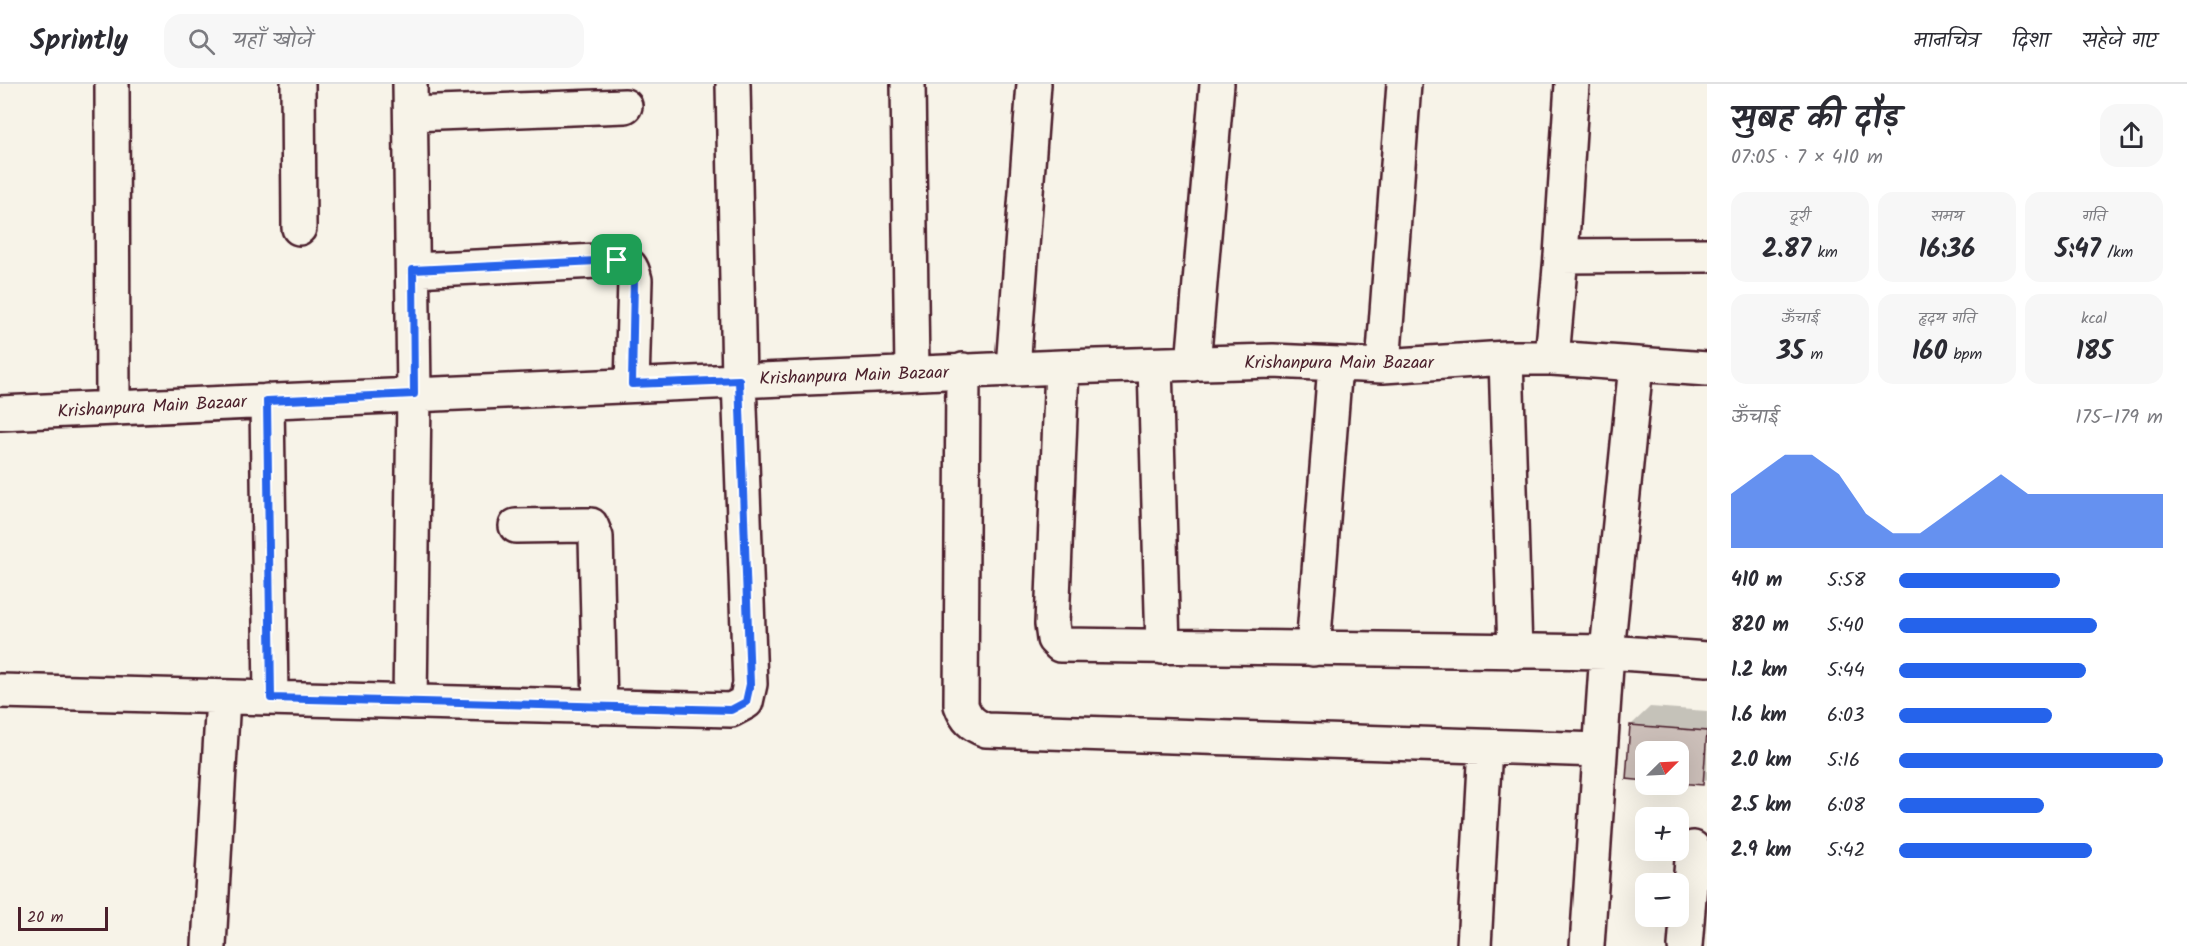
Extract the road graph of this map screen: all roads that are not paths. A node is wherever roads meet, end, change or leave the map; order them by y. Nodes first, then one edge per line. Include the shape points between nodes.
1 (112, 84) edge
2 (298, 84) edge
3 (733, 84) edge
4 (908, 84) edge
5 (1034, 84) edge
6 (1217, 84) edge
7 (1404, 84) edge
8 (1572, 84) edge
9 (411, 99) edge
10 (625, 106) dead end
11 (299, 228) dead end
12 (1707, 255) edge
13 (1561, 256) junction
14 (413, 270) junction
15 (1506, 358) junction
16 (1552, 358) junction
17 (1192, 364) junction
18 (1155, 365) junction
19 (1335, 365) junction
20 (1636, 365) junction
21 (1383, 366) junction
22 (1062, 367) junction
23 (1013, 368) junction
24 (1707, 369) edge
25 (963, 370) junction
26 (912, 372) junction
27 (739, 380) junction
28 (632, 384) junction
29 (414, 394) junction
30 (267, 401) junction
31 (113, 408) junction
32 (0, 413) edge
33 (516, 526) dead end
34 (1163, 647) junction
35 (1313, 649) junction
36 (1515, 652) junction
37 (1607, 652) junction
38 (1707, 659) edge
39 (0, 691) edge
40 (223, 697) junction
41 (271, 698) junction
42 (410, 702) junction
43 (600, 707) junction
44 (1485, 747) junction
45 (1600, 750) junction
46 (1693, 848) dead end
47 (210, 946) edge
48 (1474, 946) edge
49 (1587, 946) edge
50 (1685, 946) edge

1 - 31 street
2 - 11 street
3 - 27 street
4 - 26 street
5 - 23 street
6 - 17 street
7 - 21 street
8 - 13 street
9 - 10 street
9 - 14 street
12 - 13 street
13 - 16 street
14 - 28 street via 627,262 632,266 634,280
14 - 29 street
15 - 16 street, Krishanpura Main Bazaar
15 - 21 street, Krishanpura Main Bazaar
15 - 36 street
16 - 20 street, Krishanpura Main Bazaar
17 - 18 street, Krishanpura Main Bazaar
17 - 19 street, Krishanpura Main Bazaar
18 - 22 street, Krishanpura Main Bazaar
18 - 34 street
19 - 21 street, Krishanpura Main Bazaar
19 - 35 street
20 - 24 street, Krishanpura Main Bazaar
20 - 37 street
22 - 23 street, Krishanpura Main Bazaar
22 - 34 street via 1054,639 1060,645
23 - 25 street, Krishanpura Main Bazaar
25 - 26 street, Krishanpura Main Bazaar
25 - 44 street via 961,705 974,726 986,730
26 - 27 street, Krishanpura Main Bazaar
27 - 28 street, Krishanpura Main Bazaar
27 - 43 street via 750,684 746,702 731,710
28 - 29 street, Krishanpura Main Bazaar
29 - 30 street, Krishanpura Main Bazaar
29 - 42 street
30 - 31 street, Krishanpura Main Bazaar
30 - 41 street
31 - 32 street, Krishanpura Main Bazaar
33 - 43 street via 591,525 594,529
34 - 35 street
35 - 36 street
36 - 37 street
37 - 38 street
37 - 45 street
39 - 40 street
40 - 41 street
40 - 47 street
41 - 42 street
42 - 43 street
44 - 45 street
44 - 48 street
45 - 49 street
46 - 50 street

